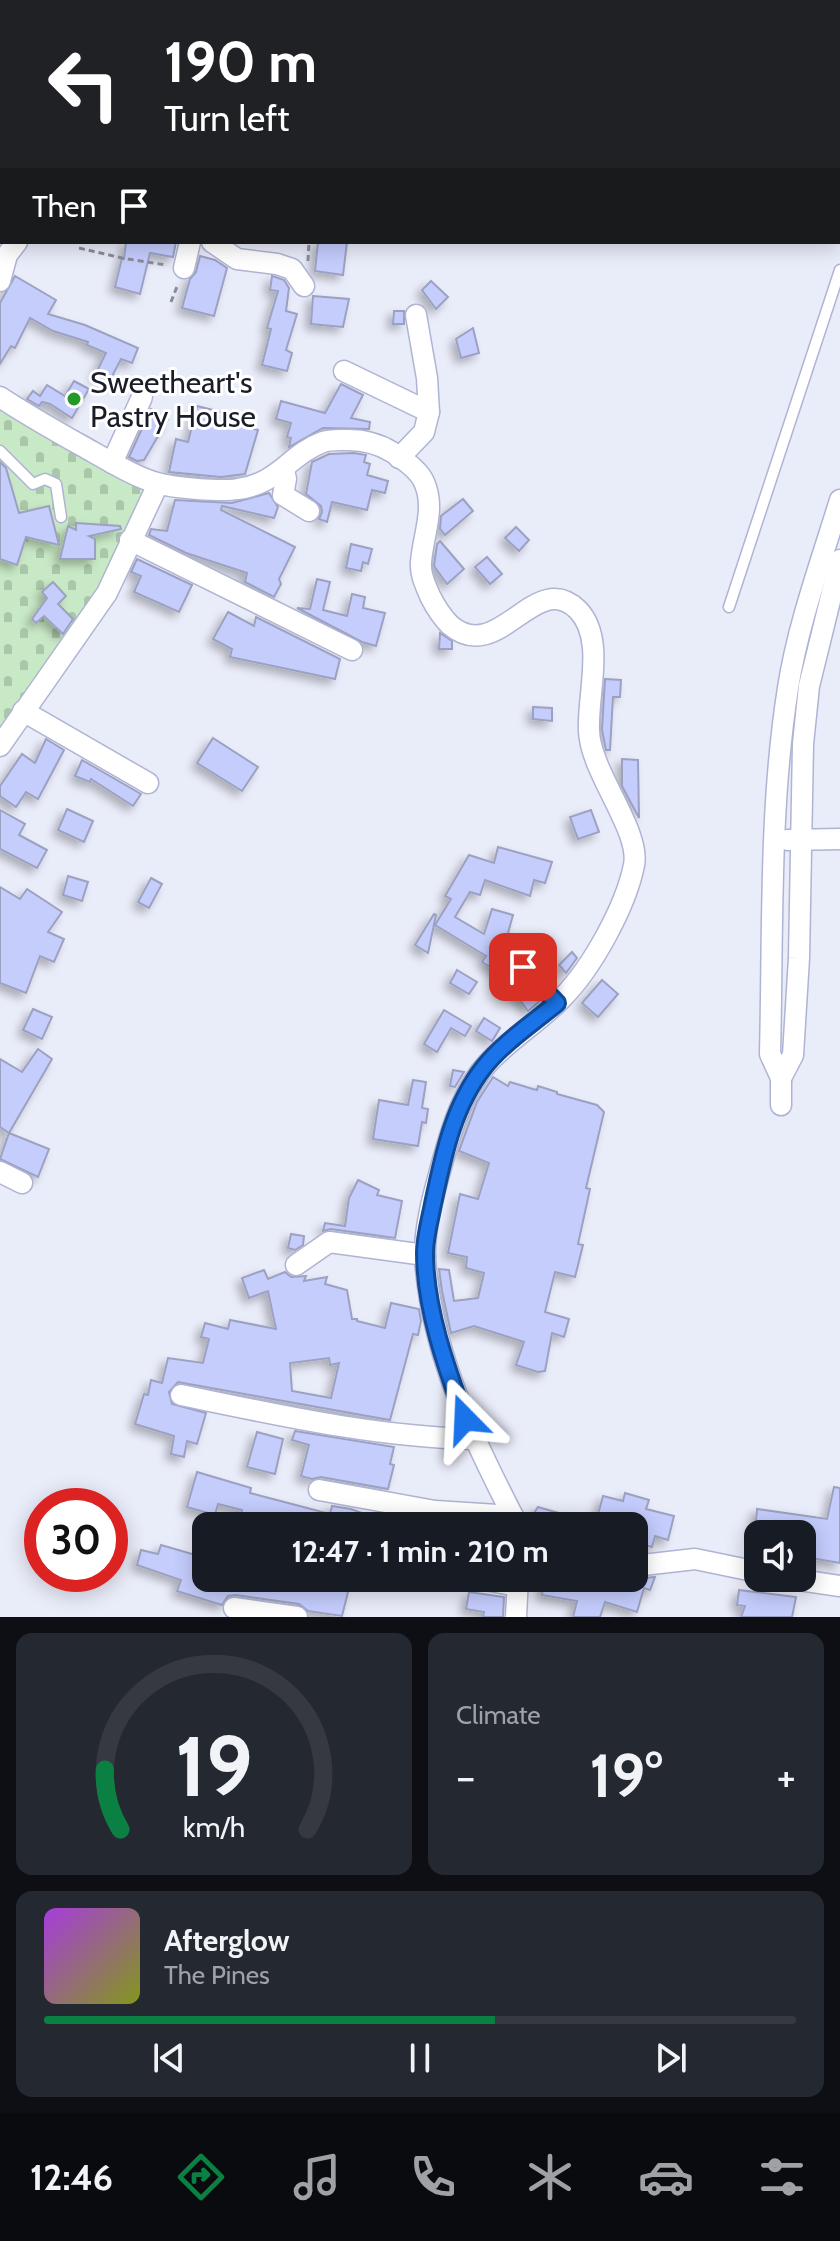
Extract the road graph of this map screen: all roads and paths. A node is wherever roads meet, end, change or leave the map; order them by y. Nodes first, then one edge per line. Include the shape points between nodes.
1 (15, 244) edge
2 (190, 244) edge
3 (215, 244) edge
4 (79, 248) dead end
5 (184, 268) joint
6 (840, 270) edge
7 (0, 281) edge
8 (304, 286) dead end
9 (416, 315) dead end
10 (344, 371) dead end
11 (0, 397) edge
12 (142, 397) dead end
13 (429, 412) junction
14 (0, 451) edge
15 (399, 458) junction
16 (112, 463) junction
17 (284, 470) junction
18 (158, 484) junction
19 (840, 500) edge
20 (309, 511) dead end
21 (61, 517) dead end
22 (835, 536) edge
23 (130, 540) junction
24 (840, 560) edge
25 (729, 607) dead end
26 (352, 650) dead end
27 (809, 686) junction
28 (788, 687) junction
29 (23, 711) junction
30 (0, 746) edge
31 (148, 783) dead end
32 (840, 839) edge
33 (775, 840) junction
34 (800, 840) junction
35 (523, 967) dead end
36 (557, 1003) junction
37 (781, 1078) junction
38 (781, 1105) dead end
39 (0, 1172) edge
40 (22, 1183) dead end
41 (425, 1255) junction
42 (296, 1265) dead end
43 (181, 1395) dead end
44 (473, 1439) junction
45 (319, 1490) dead end
46 (443, 1512) edge
47 (511, 1512) edge
48 (648, 1564) edge
49 (744, 1569) edge
50 (816, 1582) edge
51 (840, 1586) edge
52 (517, 1592) edge
53 (234, 1608) dead end
54 (297, 1617) edge
55 (516, 1617) edge

1 - 7 street
2 - 5 street
3 - 8 street via 237,259 292,269
4 - 5 path
6 - 25 lane
9 - 13 street
10 - 13 street
11 - 16 street
12 - 16 street
13 - 15 street via 424,432
14 - 21 lane via 33,484 45,479 56,484
15 - 17 street via 370,442 333,440 321,442
15 - 36 street via 426,485 423,580 448,623 479,636 534,603 556,600 578,610 593,635 591,748 634,842 634,865 607,934 587,969
16 - 18 street
17 - 18 street via 239,489
17 - 20 street via 283,495
18 - 23 street
19 - 22 street
22 - 28 street via 803,620
23 - 26 street
23 - 29 street via 107,593
24 - 27 street
27 - 28 street
27 - 34 street
28 - 33 street
29 - 30 street
29 - 31 street
32 - 34 street
33 - 34 street
33 - 37 street via 770,1054
34 - 37 street via 793,1055
35 - 36 lane
36 - 41 street via 500,1051 471,1087 440,1168
37 - 38 street
39 - 40 street
41 - 42 street via 329,1242
41 - 44 street via 450,1378
43 - 44 street via 353,1428
44 - 47 street
45 - 46 street
48 - 49 street via 695,1559
50 - 51 street
52 - 55 street
53 - 54 street

